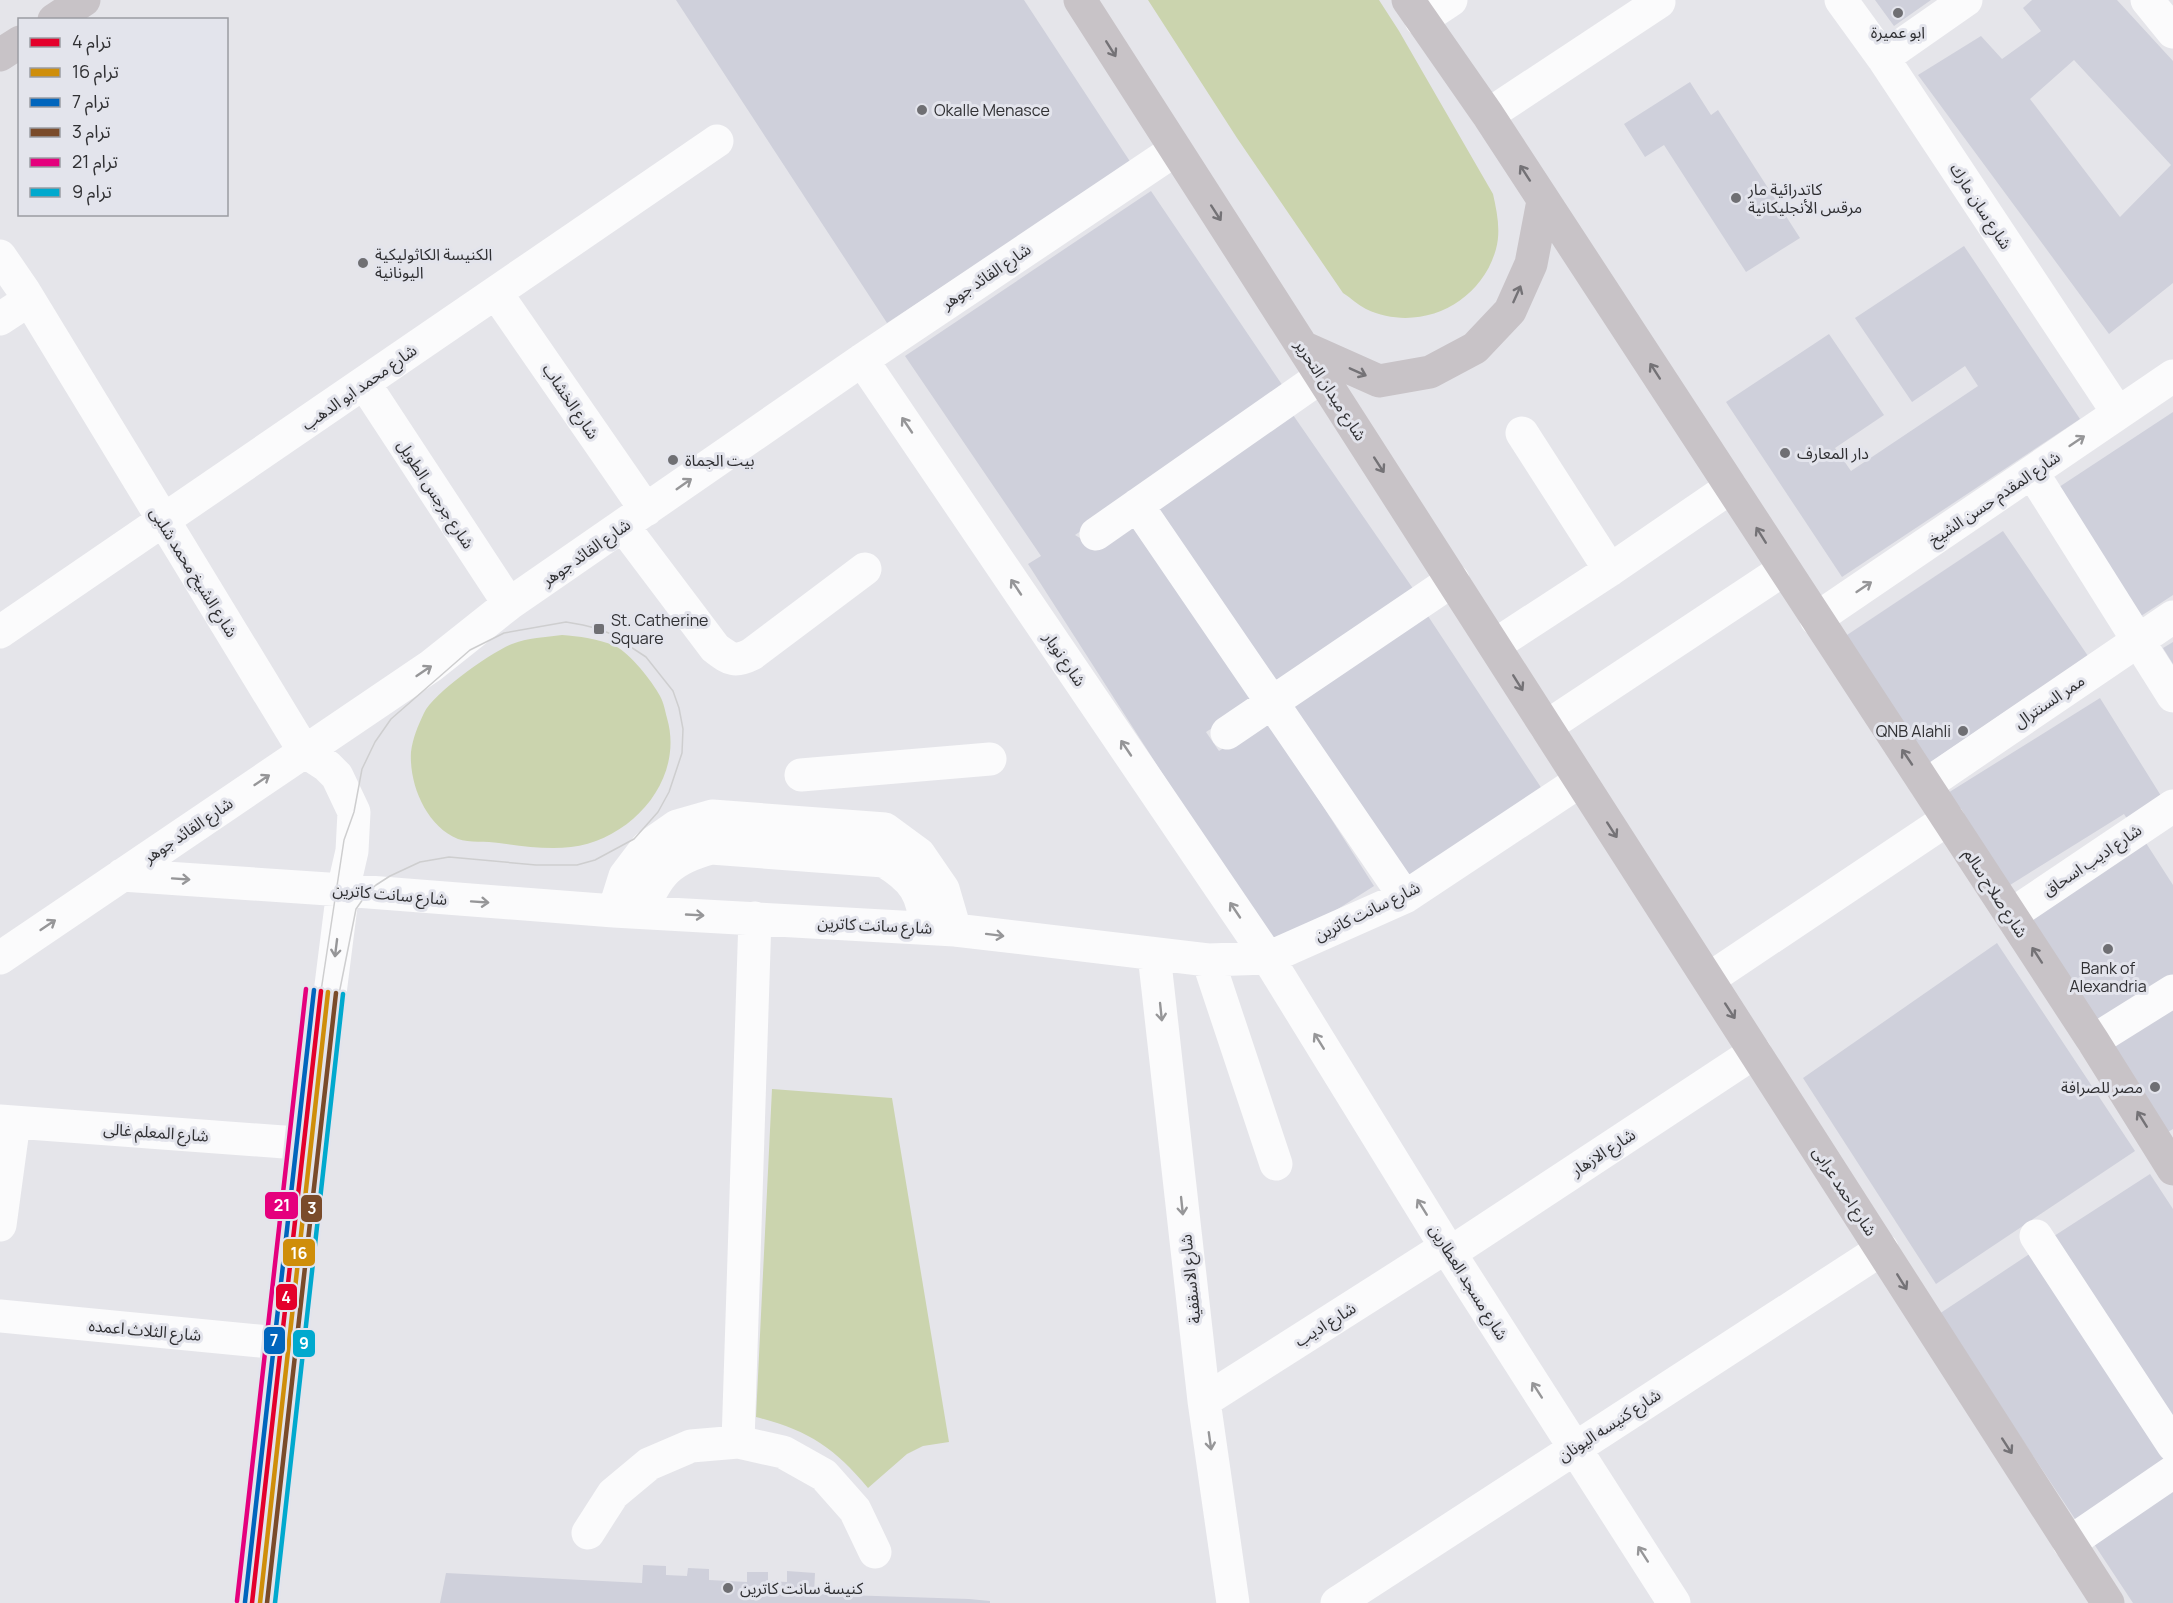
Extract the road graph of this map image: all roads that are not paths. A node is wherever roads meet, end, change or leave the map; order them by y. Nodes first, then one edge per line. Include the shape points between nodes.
1 (84, 0) edge
2 (1080, 0) edge
3 (1451, 0) edge
4 (1841, 0) edge
5 (1966, 0) edge
6 (2147, 0) edge
7 (1659, 2) dead end
8 (1414, 10) edge
9 (57, 18) edge
10 (2173, 32) edge
11 (18, 43) edge
12 (0, 55) edge
13 (1883, 58) junction
14 (1488, 115) junction
15 (717, 141) dead end
16 (1175, 150) junction
17 (1543, 201) junction
18 (0, 256) edge
19 (496, 293) junction
20 (29, 300) junction
21 (0, 319) edge
22 (1305, 348) junction
23 (862, 360) junction
24 (1322, 376) junction
25 (2173, 376) edge
26 (364, 383) junction
27 (2118, 414) junction
28 (1522, 433) dead end
29 (2032, 472) junction
30 (1731, 487) junction
31 (1137, 505) junction
32 (634, 518) junction
33 (163, 521) junction
34 (1096, 534) dead end
35 (865, 569) dead end
36 (1610, 570) junction
37 (1783, 570) junction
38 (1453, 580) junction
39 (509, 604) junction
40 (2173, 617) edge
41 (1816, 620) junction
42 (3, 622) edge
43 (2137, 641) junction
44 (1494, 645) junction
45 (2173, 696) edge
46 (1272, 702) junction
47 (1546, 727) junction
48 (1227, 733) dead end
49 (304, 751) junction
50 (990, 759) dead end
51 (1580, 781) junction
52 (1926, 784) junction
53 (2173, 806) edge
54 (1948, 819) junction
55 (797, 822) junction
56 (122, 875) junction
57 (343, 890) junction
58 (1405, 897) junction
59 (628, 912) junction
60 (2011, 915) junction
61 (755, 918) junction
62 (941, 929) junction
63 (1154, 954) junction
64 (0, 958) edge
65 (1268, 958) junction
66 (1208, 960) junction
67 (1709, 979) junction
68 (2173, 991) edge
69 (2093, 1041) junction
70 (1755, 1052) junction
71 (7, 1121) edge
72 (311, 1144) junction
73 (2170, 1156) edge
74 (1276, 1164) dead end
75 (0, 1224) edge
76 (2037, 1236) dead end
77 (1882, 1249) junction
78 (1448, 1250) junction
79 (0, 1316) edge
80 (290, 1344) junction
81 (1204, 1401) junction
82 (738, 1442) junction
83 (2173, 1445) edge
84 (1574, 1447) junction
85 (2173, 1472) edge
86 (588, 1533) dead end
87 (2069, 1543) junction
88 (875, 1552) dead end
89 (1357, 1598) edge
90 (259, 1603) edge
91 (1233, 1603) edge
92 (1674, 1603) edge
93 (2108, 1603) edge

1 - 9 main road
2 -> 16 main road, شارع ميدان التحرير
3 - 8 street
4 - 13 street, شارع سان مارك
5 - 13 street
6 - 10 street
7 - 14 street
8 - 14 main road
11 - 12 main road
13 - 27 street, شارع سان مارك
17 -> 14 main road
15 - 19 street, شارع محمد ابو الدهب
16 -> 22 main road, شارع ميدان التحرير
16 - 23 street, شارع القائد جوهر
22 -> 17 main road via 1379,381 1430,372 1475,348 1510,311 1531,264
30 -> 17 main road
18 - 20 street, شارع الشيخ محمد شلبى
19 - 26 street, شارع محمد ابو الدهب
19 - 32 street, شارع الخشاب
20 - 21 street
20 - 33 street, شارع الشيخ محمد شلبى
22 - 24 main road, شارع ميدان التحرير
32 -> 23 street, شارع القائد جوهر
65 -> 23 street, شارع نوبار
24 - 31 street
24 -> 38 main road, شارع ميدان التحرير
25 - 27 street, شارع المقدم حسن الشيخ
26 - 33 street, شارع محمد ابو الدهب
26 - 39 street, شارع جرجس الطويل
29 -> 27 street, شارع المقدم حسن الشيخ
28 - 36 street
41 -> 29 street, شارع المقدم حسن الشيخ
29 - 43 street
30 - 36 street
37 -> 30 main road
31 - 34 street
31 - 46 street
32 - 35 street, شارع الخشاب via 715,648 730,659 752,654
32 - 39 street, شارع القائد جوهر
33 - 42 street, شارع محمد ابو الدهب
33 - 49 street, شارع الشيخ محمد شلبى
36 - 44 street
37 - 41 main road
37 - 47 street
38 - 44 main road, شارع ميدان التحرير
38 - 46 street
49 -> 39 street, شارع القائد جوهر via 431,666
40 - 43 street, ممر السنترال
52 -> 41 main road, شارع صلاح سالم
43 - 45 street
43 - 52 street, ممر السنترال
44 -> 47 main road, شارع ميدان التحرير
46 - 48 street
46 - 58 street
47 - 51 main road, شارع ميدان التحرير
56 -> 49 street, شارع القائد جوهر
49 - 57 street, شارع الشيخ محمد شلبى via 336,776 354,812 352,851
50 - 55 street via 801,766
51 - 58 street, شارع سانت كاترين
51 -> 67 main road, شارع احمد عرابى
52 - 54 main road, شارع صلاح سالم
53 - 60 street, شارع اديب اسحاق
54 - 60 main road, شارع صلاح سالم
54 - 67 street
55 - 59 street via 712,816 677,826 647,847 625,876
55 - 62 street via 885,829 919,854 943,889
56 -> 57 street, شارع سانت كاترين
64 -> 56 street, شارع القائد جوهر
57 -> 59 street, شارع سانت كاترين
57 -> 72 street, شارع الشيخ محمد شلبى
58 - 65 street, شارع سانت كاترين
59 -> 61 street, شارع سانت كاترين
59 - 62 street via 666,869 687,855 711,848 884,861 902,872 916,888 924,907
69 -> 60 main road, شارع صلاح سالم
61 - 62 street, شارع سانت كاترين
61 - 82 street
62 -> 63 street, شارع سانت كاترين
63 - 66 street, شارع سانت كاترين
63 -> 81 street, شارع الاسقفية
65 - 66 street, شارع سانت كاترين
78 -> 65 street, شارع مسجد العطارين
66 - 74 street
67 -> 70 main road, شارع احمد عرابى
68 - 69 street
73 -> 69 main road, شارع صلاح سالم
70 - 77 main road, شارع احمد عرابى
70 - 78 street, شارع الازهار
71 - 72 street, شارع المعلم غالى
71 - 75 street
72 - 80 street, شارع الشيخ محمد شلبى
76 - 83 street
77 - 84 street, شارع كنيسه اليونان
77 -> 87 main road, شارع احمد عرابى
78 - 81 street, شارع اديب
84 -> 78 street, شارع مسجد العطارين
79 - 80 street, شارع الثلاث اعمده
80 - 90 street, شارع الشيخ محمد شلبى
81 -> 91 street, شارع الاسقفية
82 - 86 street via 691,1446 649,1464 613,1494
82 - 88 street via 783,1452 824,1475 855,1510
84 - 89 street, شارع كنيسه اليونان
92 -> 84 street, شارع مسجد العطارين
85 - 87 street
87 - 93 main road, شارع احمد عرابى

